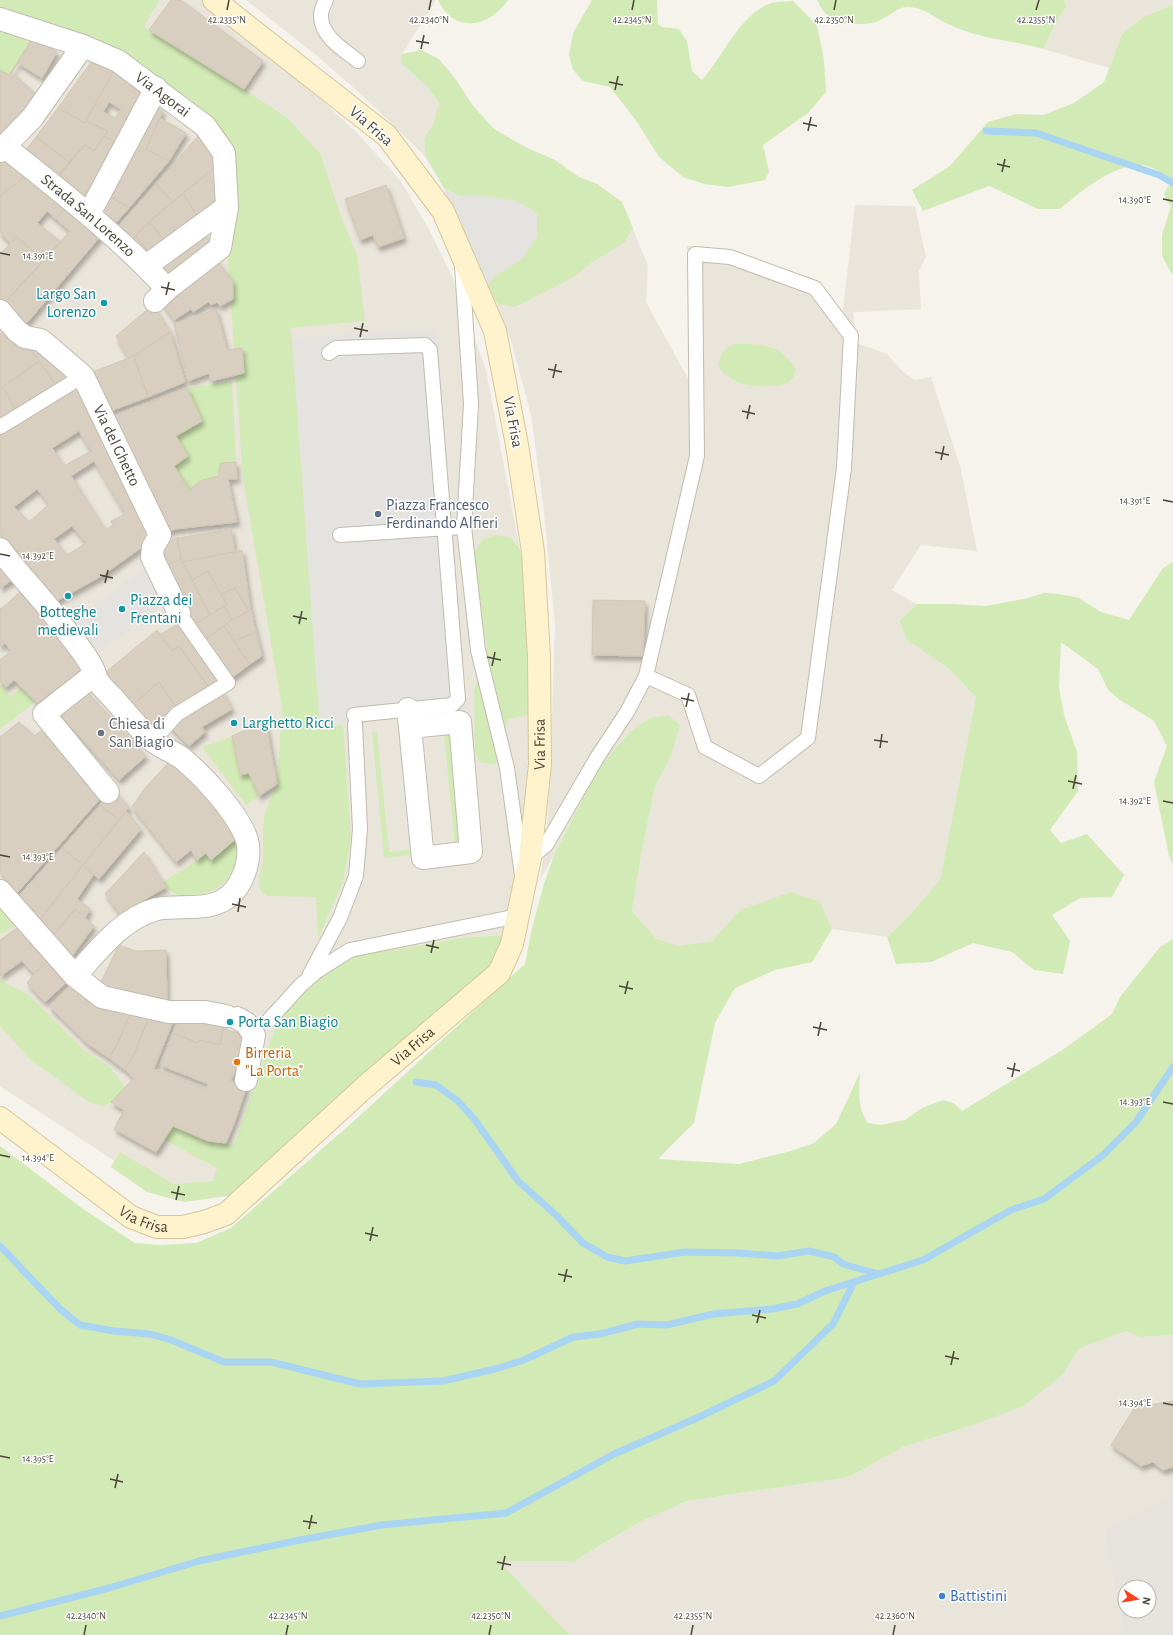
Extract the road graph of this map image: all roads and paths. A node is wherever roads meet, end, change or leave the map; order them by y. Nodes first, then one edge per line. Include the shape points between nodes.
1 (214, 0) edge
2 (326, 0) edge
3 (0, 19) edge
4 (83, 46) junction
5 (358, 61) dead end
6 (156, 88) junction
7 (2, 148) edge
8 (227, 207) junction
9 (89, 214) junction
10 (461, 251) junction
11 (146, 266) junction
12 (161, 295) joint
13 (0, 311) edge
14 (329, 353) dead end
15 (83, 376) junction
16 (0, 427) edge
17 (464, 527) junction
18 (443, 528) junction
19 (340, 535) dead end
20 (0, 549) edge
21 (179, 613) joint
22 (646, 676) junction
23 (96, 678) junction
24 (409, 718) junction
25 (153, 741) junction
26 (108, 792) dead end
27 (530, 858) junction
28 (0, 891) edge
29 (524, 891) junction
30 (518, 916) junction
31 (75, 976) junction
32 (308, 978) junction
33 (268, 1020) dead end
34 (246, 1080) dead end
35 (0, 1118) edge

1 - 10 street, Via Frisa via 387,136 443,211
2 - 5 lane via 321,15 324,28 333,41
3 - 4 street, Via Agorai
4 - 6 street, Via Agorai via 118,61
4 - 7 street via 32,118
6 - 8 street, Via Agorai via 205,126 224,153
6 - 9 street
7 - 9 street, Strada San Lorenzo
8 - 11 street
8 - 12 street, Via Agorai via 220,248
9 - 11 street, Strada San Lorenzo
10 - 17 lane via 471,404
10 - 27 street, Via Frisa via 495,331 517,445 533,552 540,657 540,764
11 - 12 street, Strada San Lorenzo
13 - 15 street, Via del Ghetto via 25,337 41,340
14 - 18 lane via 336,348 424,345 430,350
15 - 16 lane
15 - 21 street, Via del Ghetto via 160,535 153,547 152,557
17 - 18 lane
17 - 29 lane via 478,650 507,768
18 - 19 lane
18 - 24 lane via 458,699 452,705
20 - 23 street via 61,623 93,668
21 - 25 lane via 228,683 177,714
22 - 22 lane via 688,695 704,747 760,776 808,738 844,468 851,336 815,288 730,257 695,254 697,456
22 - 27 lane via 546,845
23 - 25 street
23 - 26 street via 44,714
24 - 24 street via 423,858 471,852 460,722
24 - 32 lane via 354,719 360,829 356,876 340,918
25 - 31 street via 181,758 224,801 247,840 248,862 236,887 227,897 208,906 158,909 149,912 116,932
27 - 29 street, Via Frisa
28 - 31 street
29 - 30 street, Via Frisa
30 - 32 lane via 350,950
30 - 35 street, Via Frisa via 512,944 499,974 366,1086 226,1214 183,1227 157,1227 131,1217
31 - 34 street via 102,997 169,1012 204,1012 231,1017 246,1024 254,1035
32 - 33 lane

